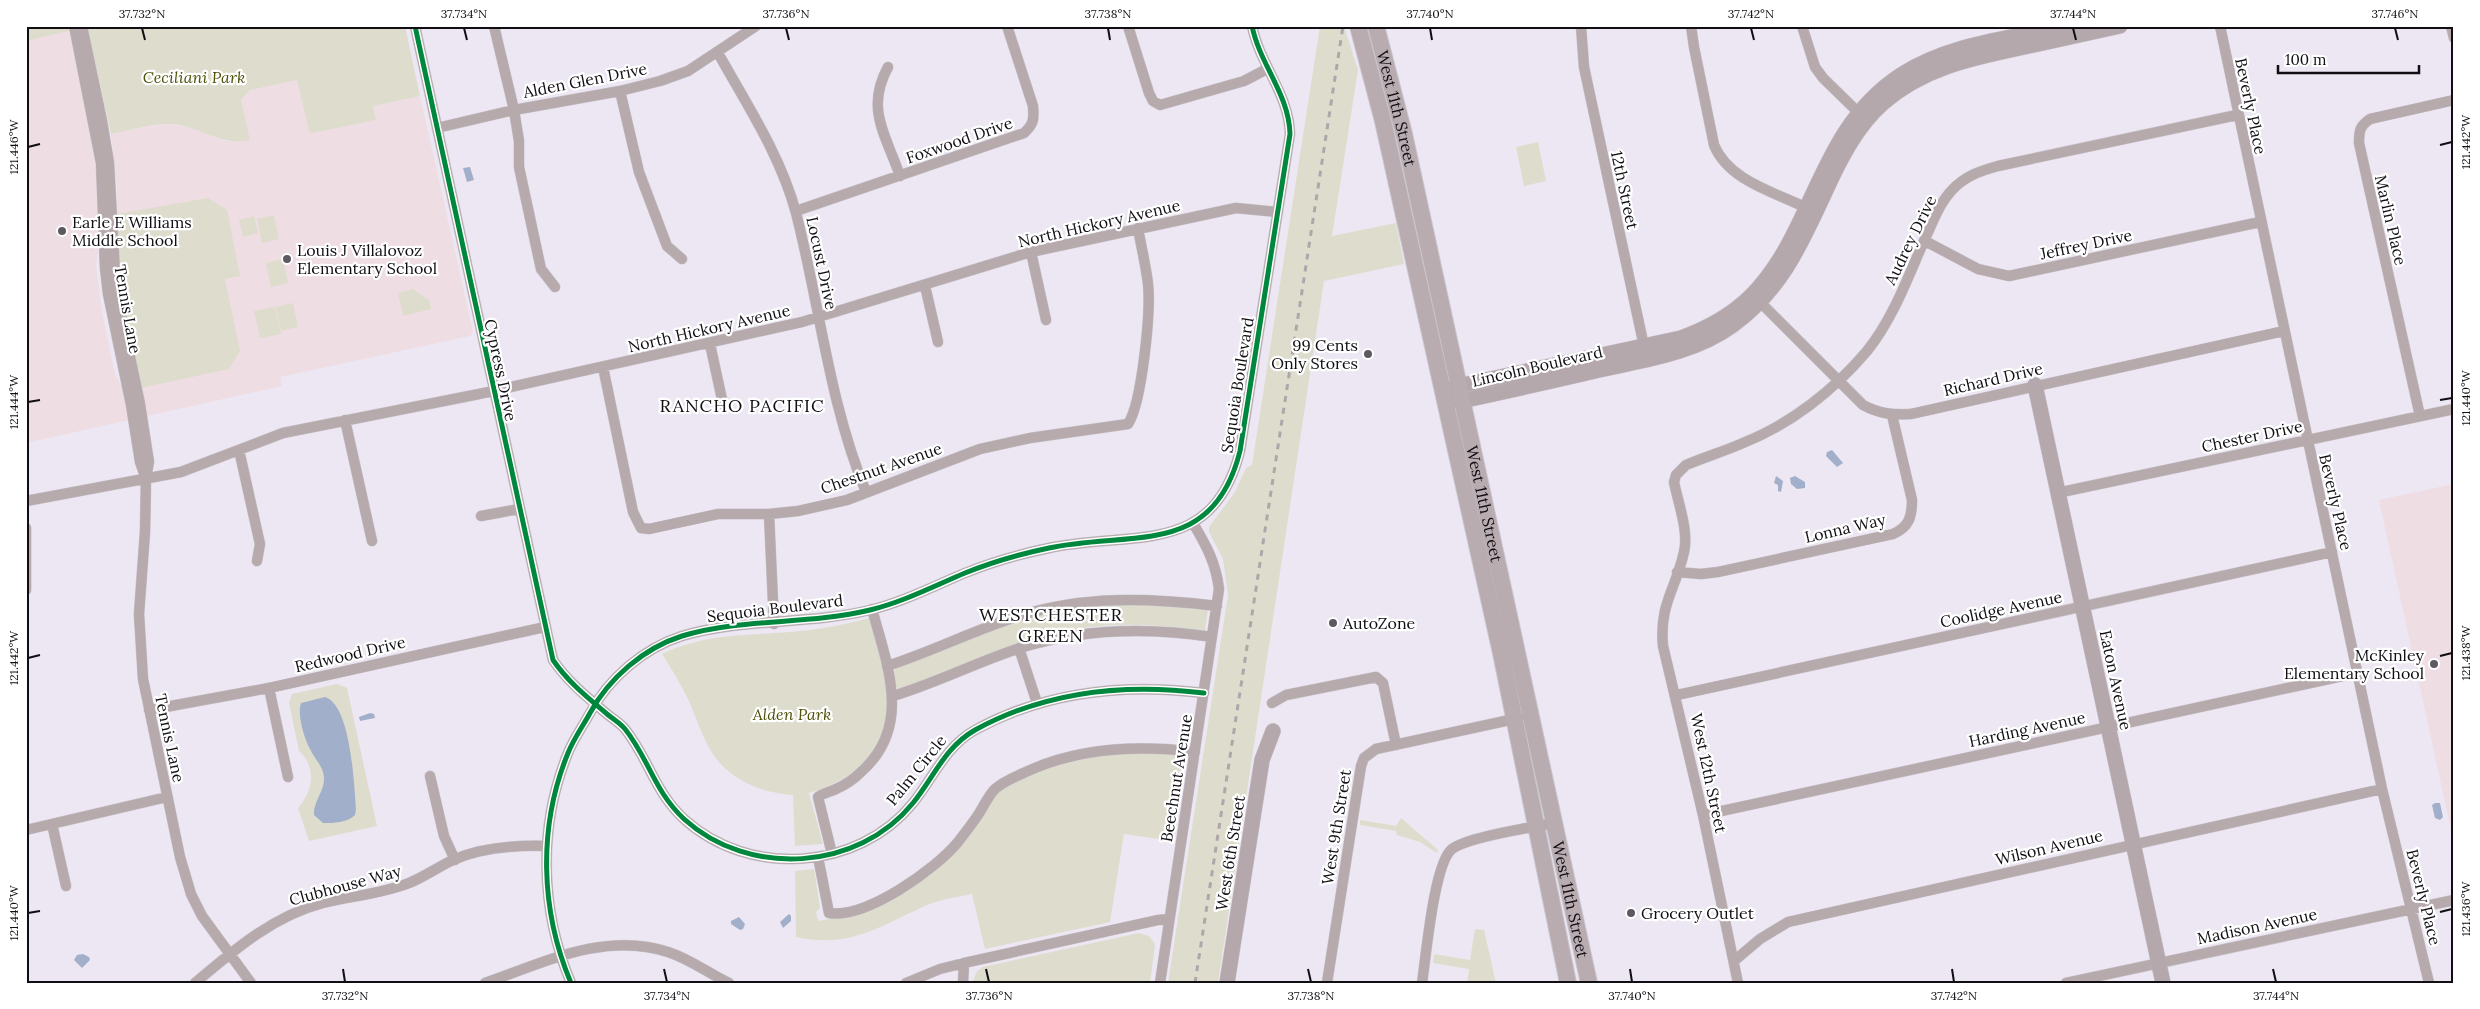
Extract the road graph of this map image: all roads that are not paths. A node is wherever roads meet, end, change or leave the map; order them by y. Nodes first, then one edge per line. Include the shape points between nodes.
1 (74, 26) edge
2 (82, 26) edge
3 (415, 26) edge
4 (494, 26) edge
5 (756, 26) edge
6 (1008, 26) edge
7 (1128, 26) edge
8 (1252, 26) edge
9 (1358, 26) edge
10 (1376, 26) edge
11 (1581, 26) edge
12 (1691, 26) edge
13 (1802, 26) edge
14 (2120, 26) edge
15 (2220, 26) edge
16 (2451, 26) edge
17 (2059, 30) edge
18 (2454, 38) edge
19 (718, 53) junction
20 (888, 67) dead end
21 (1267, 69) junction
22 (620, 91) junction
23 (2454, 100) edge
24 (514, 110) junction
25 (2238, 115) junction
26 (1863, 116) junction
27 (437, 128) junction
28 (900, 176) junction
29 (1810, 210) junction
30 (796, 211) junction
31 (1278, 212) junction
32 (2260, 222) junction
33 (1138, 228) junction
34 (1925, 241) junction
35 (1031, 252) junction
36 (682, 259) dead end
37 (925, 286) junction
38 (555, 287) dead end
39 (1756, 299) junction
40 (818, 317) junction
41 (1046, 320) dead end
42 (2284, 331) junction
43 (938, 342) dead end
44 (710, 344) junction
45 (1645, 353) junction
46 (603, 367) junction
47 (1839, 381) junction
48 (2035, 385) junction
49 (493, 391) junction
50 (1443, 394) junction
51 (1460, 394) junction
52 (723, 404) dead end
53 (2454, 409) edge
54 (1892, 415) junction
55 (2420, 416) junction
56 (345, 420) junction
57 (2307, 440) junction
58 (239, 450) junction
59 (1717, 452) joint
60 (146, 477) junction
61 (866, 492) junction
62 (2057, 493) junction
63 (26, 501) edge
64 (519, 509) junction
65 (769, 514) junction
66 (482, 516) dead end
67 (1192, 523) junction
68 (26, 528) edge
69 (372, 542) dead end
70 (2332, 552) junction
71 (258, 561) dead end
72 (1677, 572) junction
73 (26, 590) edge
74 (1217, 606) junction
75 (2082, 607) junction
76 (872, 609) junction
77 (774, 624) junction
78 (545, 627) junction
79 (1212, 636) junction
80 (1019, 648) junction
81 (887, 666) junction
82 (2357, 673) junction
83 (269, 688) junction
84 (1204, 693) junction
85 (1677, 695) junction
86 (893, 696) junction
87 (595, 703) junction
88 (1037, 703) junction
89 (1272, 703) dead end
90 (149, 710) junction
91 (1522, 717) junction
92 (2108, 727) junction
93 (1273, 731) dead end
94 (1396, 745) junction
95 (1195, 752) junction
96 (430, 776) dead end
97 (288, 777) dead end
98 (2382, 789) junction
99 (167, 796) junction
100 (1703, 815) junction
101 (52, 824) junction
102 (1545, 825) junction
103 (26, 830) edge
104 (2133, 844) junction
105 (547, 846) junction
106 (832, 854) junction
107 (818, 857) junction
108 (454, 860) junction
109 (66, 886) dead end
110 (2454, 900) edge
111 (2411, 909) junction
112 (1169, 920) junction
113 (229, 954) junction
114 (561, 957) junction
115 (1734, 961) junction
116 (2158, 962) junction
117 (964, 963) junction
118 (195, 983) edge
119 (251, 983) edge
120 (485, 983) edge
121 (571, 983) edge
122 (729, 983) edge
123 (906, 983) edge
124 (964, 983) edge
125 (1160, 983) edge
126 (1228, 983) edge
127 (1327, 983) edge
128 (1422, 983) edge
129 (1568, 983) edge
130 (1589, 983) edge
131 (1738, 983) edge
132 (2066, 983) edge
133 (2162, 983) edge
134 (2429, 983) edge

1 - 60 street, Tennis Lane via 101,162 104,268 108,294 140,462
2 - 60 street, Tennis Lane via 109,163 116,291 145,433 149,462
3 - 27 street, Cypress Drive
4 - 24 street
5 - 19 street, Alden Glen Drive
6 - 28 street, Foxwood Drive via 1033,106 1031,127 1024,133
7 - 21 street via 1149,93 1160,105 1244,81
8 - 21 street, Sequoia Boulevard
9 - 50 main road, West 11th Street via 1383,121
10 - 51 main road, West 11th Street via 1402,126
11 - 45 street, 12th Street via 1584,67
12 - 29 street via 1714,145 1719,156 1738,174
13 - 26 street via 1815,67
14 - 17 street, Lincoln Boulevard
15 - 25 street, Beverly Place
16 - 18 street
17 - 26 street, Lincoln Boulevard via 1971,46 1928,60 1875,95
19 - 22 street, Alden Glen Drive via 688,71
19 - 30 street, Locust Drive via 776,160
20 - 28 street via 876,94 877,112
21 - 31 street, Sequoia Boulevard via 1290,116
22 - 24 street, Alden Glen Drive
22 - 36 street via 639,172 667,246
23 - 55 street, Marlin Place via 2370,119 2361,125 2359,132
24 - 27 street, Alden Glen Drive
24 - 38 street via 519,167 541,269
25 - 32 street, Beverly Place
25 - 34 street, Audrey Drive via 1977,172 1952,190 1938,210
26 - 29 street, Lincoln Boulevard via 1830,156
27 - 49 street, Cypress Drive
28 - 30 street, Foxwood Drive
29 - 39 street, Lincoln Boulevard
30 - 40 street, Locust Drive
31 - 33 street, North Hickory Avenue via 1236,208
31 - 67 street, Sequoia Boulevard via 1234,474 1222,496
32 - 34 street, Jeffrey Drive via 2009,276 1978,268
32 - 42 street, Beverly Place
33 - 35 street, North Hickory Avenue
33 - 61 street, Chestnut Avenue via 1148,285 1148,313 1138,391 1128,424 1030,438 980,449
34 - 47 street, Audrey Drive via 1880,332
35 - 37 street, North Hickory Avenue
35 - 41 street
37 - 40 street, North Hickory Avenue
37 - 43 street
39 - 45 street, Lincoln Boulevard via 1701,330
39 - 47 street, Richard Drive
40 - 44 street, North Hickory Avenue
40 - 61 street, Locust Drive via 850,454
42 - 48 street, Richard Drive
42 - 57 street, Beverly Place
44 - 46 street, North Hickory Avenue
44 - 52 street
45 - 51 street, Lincoln Boulevard
46 - 49 street, North Hickory Avenue
46 - 65 street, Chestnut Avenue via 633,512 641,528 718,514
47 - 54 street, Richard Drive via 1863,405
47 - 59 street, Audrey Drive via 1771,430
48 - 54 street, Richard Drive via 1911,414
48 - 62 street, Eaton Avenue
49 - 56 street, North Hickory Avenue
49 - 64 street, Cypress Drive
50 - 51 street, Lincoln Boulevard
50 - 91 main road, West 11th Street
51 - 91 main road, West 11th Street
53 - 55 street, Chester Drive
54 - 72 street, Lonna Way via 1912,500 1910,518 1902,530 1718,572
55 - 57 street, Chester Drive
56 - 58 street, North Hickory Avenue via 283,433
56 - 69 street
57 - 62 street, Chester Drive
57 - 70 street, Beverly Place
58 - 60 street, North Hickory Avenue via 181,472
58 - 71 street via 260,544
59 - 72 street, West 12th Street via 1686,465 1676,474 1674,482 1685,540
60 - 63 street, North Hickory Avenue
60 - 90 street, Tennis Lane via 138,614 139,648
61 - 65 street, Chestnut Avenue via 847,500
62 - 75 street, Eaton Avenue
64 - 66 street
64 - 78 street, Cypress Drive
65 - 77 street
67 - 74 street, Beechnut Avenue via 1210,552 1217,571
67 - 76 street, Sequoia Boulevard via 1160,536 1076,543 1023,554
68 - 73 street
70 - 75 street, Coolidge Avenue
70 - 82 street, Beverly Place
72 - 85 street, West 12th Street via 1663,611 1662,629 1663,646
74 - 79 street, Beechnut Avenue
74 - 81 street via 1140,598 1083,602 1018,616
75 - 85 street, Coolidge Avenue
75 - 92 street, Eaton Avenue
76 - 77 street, Sequoia Boulevard via 830,619
76 - 81 street
77 - 87 street, Sequoia Boulevard via 717,628 680,637 638,659 619,674
78 - 83 street, Redwood Drive
78 - 87 street, Cypress Drive via 554,660 564,676
79 - 80 street via 1128,629 1069,636
79 - 84 street, Beechnut Avenue
80 - 86 street via 935,683
80 - 88 street
81 - 86 street
82 - 92 street, Harding Avenue
82 - 98 street, Beverly Place
83 - 90 street, Redwood Drive
83 - 97 street
84 - 88 street, Palm Circle via 1123,688
84 - 95 street, Beechnut Avenue
85 - 100 street, West 12th Street
86 - 106 street via 886,735 872,760 850,782 818,797
87 - 105 street, Sequoia Boulevard via 568,753 555,792
87 - 107 street, Palm Circle via 623,726 667,801 708,837 755,856
88 - 106 street, Palm Circle via 974,731 959,742 940,762 913,804 885,829
89 - 94 street via 1286,696 1376,677 1383,683
90 - 99 street, Tennis Lane
91 - 94 street, West 9th Street
91 - 102 main road, West 11th Street
92 - 100 street, Harding Avenue
92 - 104 street, Eaton Avenue
93 - 126 street, West 6th Street via 1262,760
94 - 127 street, West 9th Street via 1370,752 1361,766
95 - 107 street via 1138,747 1094,751 1054,761 1007,781 995,789 957,844 932,868 903,888 849,911 829,913
95 - 112 street, Beechnut Avenue
96 - 108 street via 444,836
98 - 104 street, Wilson Avenue
98 - 111 street, Beverly Place
99 - 101 street
99 - 113 street, Tennis Lane via 192,894 202,916
100 - 115 street, West 12th Street
101 - 103 street
101 - 109 street
102 - 128 street via 1460,844 1446,856 1438,882
102 - 129 main road, West 11th Street
102 - 130 main road, West 11th Street
104 - 115 street, Wilson Avenue via 1788,922 1760,939
104 - 116 street, Eaton Avenue
105 - 108 street, Clubhouse Way via 509,846 483,850
105 - 114 street, Sequoia Boulevard via 547,890
106 - 107 street, Palm Circle
108 - 113 street, Clubhouse Way via 398,887 296,912 278,920
110 - 111 street, Madison Avenue
111 - 116 street, Madison Avenue
111 - 134 street, Beverly Place
112 - 117 street
112 - 125 street, Beechnut Avenue
113 - 118 street, Clubhouse Way
113 - 119 street, Tennis Lane
114 - 120 street
114 - 121 street, Sequoia Boulevard
114 - 122 street via 602,946 633,945 681,957
115 - 131 street, West 12th Street
116 - 132 street, Madison Avenue
116 - 133 street, Eaton Avenue
117 - 123 street
117 - 124 street

